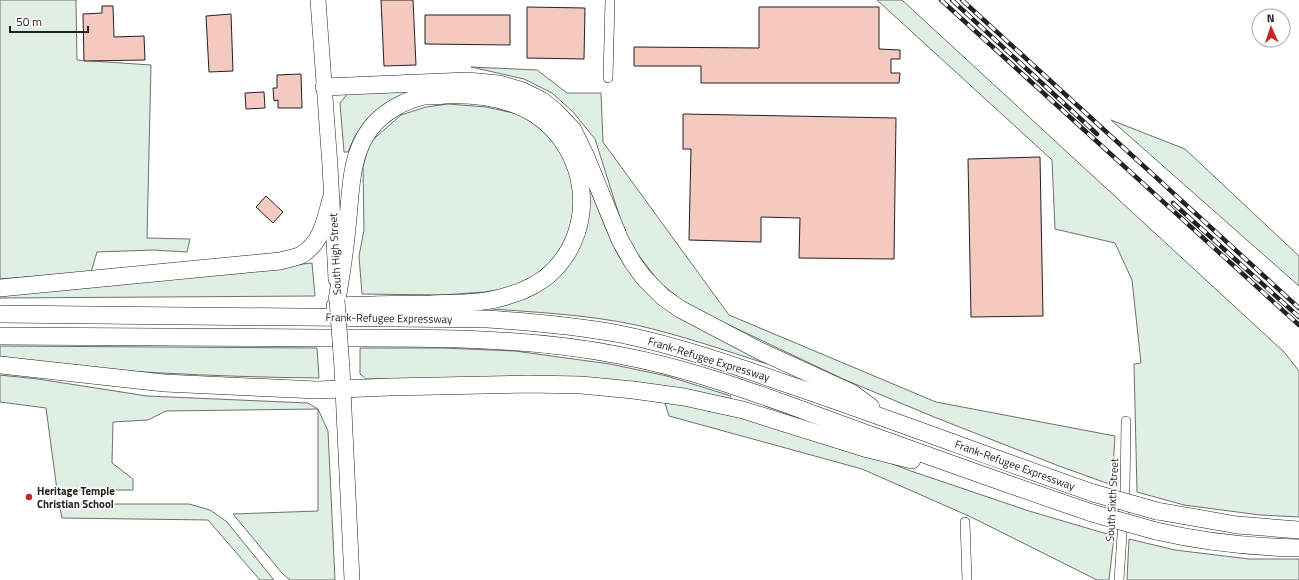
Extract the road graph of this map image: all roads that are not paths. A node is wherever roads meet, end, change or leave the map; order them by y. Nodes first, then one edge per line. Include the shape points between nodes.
1 (318, 0) edge
2 (610, 0) edge
3 (608, 78) dead end
4 (324, 87) junction
5 (331, 199) junction
6 (339, 261) junction
7 (0, 288) edge
8 (337, 300) joint
9 (0, 314) edge
10 (165, 316) junction
11 (0, 336) edge
12 (0, 365) edge
13 (343, 389) junction
14 (887, 419) junction
15 (1126, 421) dead end
16 (990, 478) junction
17 (965, 522) dead end
18 (1299, 530) edge
19 (1299, 548) edge
20 (352, 580) edge
21 (967, 580) edge
22 (1119, 580) edge

1 - 4 main road, South High Street
2 - 3 street
4 - 5 main road, South High Street
4 - 14 highway via 467,81 500,84 541,100 573,130 620,240 633,264 663,297 680,309 760,351 852,393
5 - 6 main road, South High Street
5 - 7 highway via 322,232 314,243 300,255 280,261
6 - 8 highway
6 - 10 highway via 352,175 360,146 369,130 381,117 412,100 424,96 471,96 523,108 540,118 558,134 578,170 581,182 581,210 577,232 570,247 553,272 511,295 477,302 225,309
8 - 13 main road, South High Street, bridge
9 - 10 highway, Frank-Refugee Expressway
10 - 14 highway, Frank-Refugee Expressway via 487,319 593,330 681,348
11 - 16 highway, Frank-Refugee Expressway via 413,338 486,340 590,350 667,366 749,390
12 - 13 highway via 164,383
13 - 16 highway via 529,384 581,385 658,393 743,410 864,448
13 - 20 main road, South High Street
14 - 18 highway, Frank-Refugee Expressway, bridge via 1092,492 1157,511 1237,525
15 - 22 street, South Sixth Street via 1125,490
16 - 19 highway, Frank-Refugee Expressway, bridge via 1092,513 1156,531 1229,544
17 - 21 street

